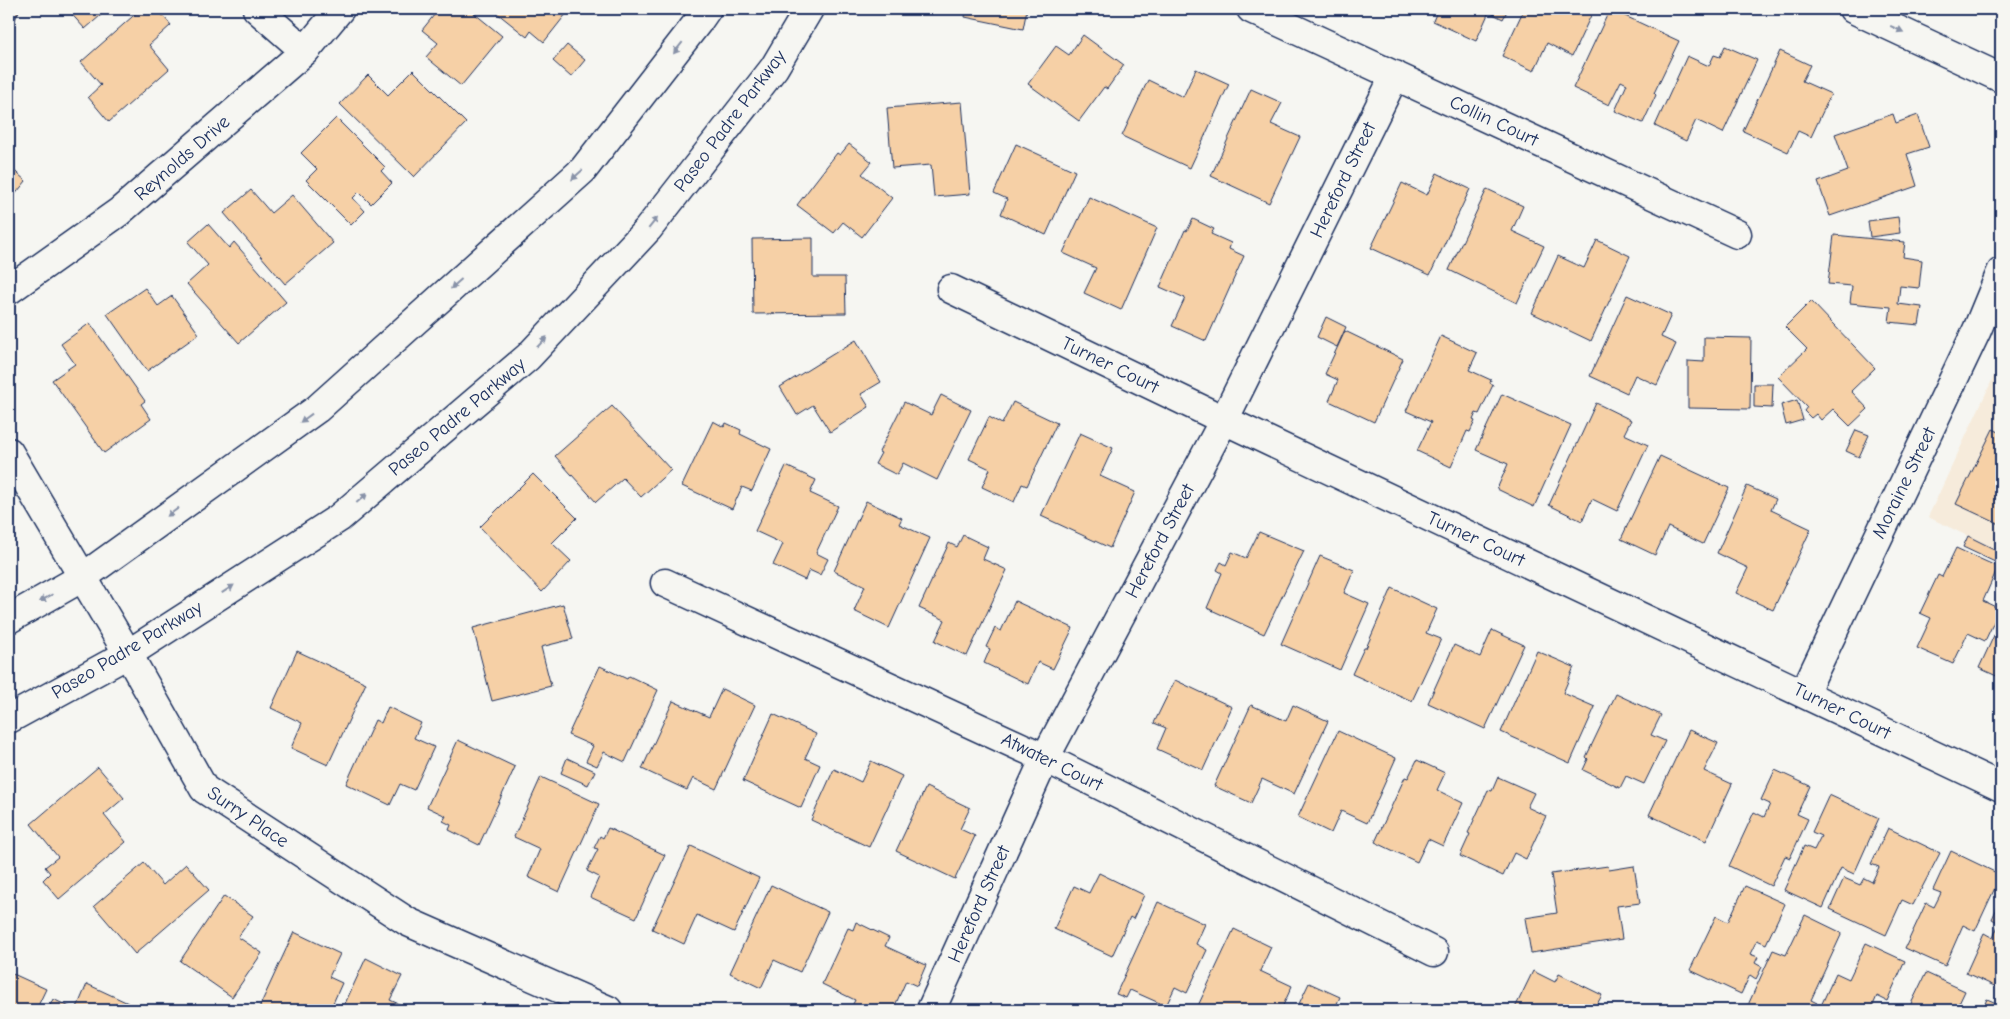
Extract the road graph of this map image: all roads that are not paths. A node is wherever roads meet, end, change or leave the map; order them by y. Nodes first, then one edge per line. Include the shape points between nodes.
1 (257, 9) edge
2 (340, 9) edge
3 (707, 9) edge
4 (809, 9) edge
5 (1251, 9) edge
6 (1853, 9) edge
7 (305, 51) junction
8 (1395, 75) junction
9 (2001, 78) edge
10 (1737, 234) dead end
11 (2001, 272) edge
12 (950, 289) dead end
13 (9, 290) edge
14 (1224, 420) junction
15 (9, 452) edge
16 (83, 577) junction
17 (665, 583) dead end
18 (9, 619) edge
19 (128, 654) junction
20 (1804, 692) junction
21 (9, 718) edge
22 (1045, 758) junction
23 (2001, 787) edge
24 (1434, 952) dead end
25 (608, 1010) edge
26 (931, 1010) edge

1 - 7 street
2 - 7 street, Reynolds Drive
3 -> 16 street via 583,170 318,409
19 -> 4 street, Paseo Padre Parkway via 339,518 528,357 648,229 774,68
5 - 8 street, Collin Court
6 -> 9 street
7 - 13 street, Reynolds Drive via 119,212
8 - 10 street, Collin Court
8 - 14 street, Hereford Street
11 - 20 street, Moraine Street via 1977,330
12 - 14 street, Turner Court
14 - 20 street, Turner Court
14 - 22 street, Hereford Street
15 - 16 street, Surry Place
16 -> 18 street
16 - 19 street, Surry Place
17 - 22 street, Atwater Court
19 - 21 street, Paseo Padre Parkway
19 - 25 street, Surry Place via 204,789 408,922
20 - 23 street, Turner Court
22 - 24 street, Atwater Court
22 - 26 street, Hereford Street

